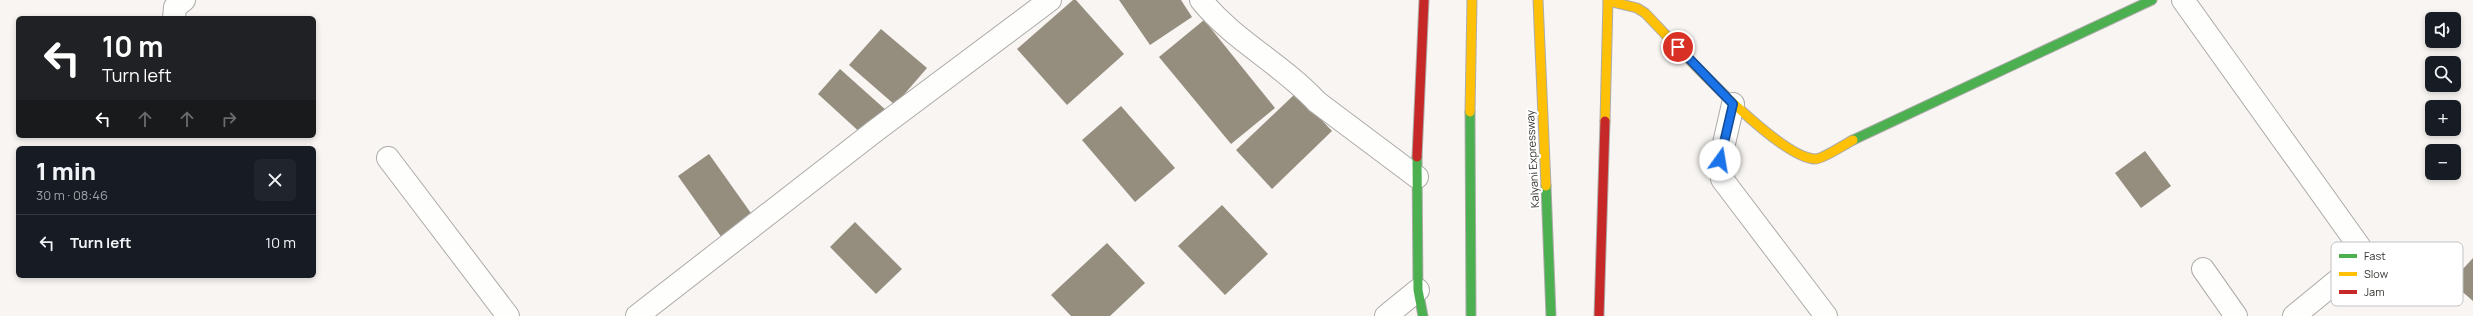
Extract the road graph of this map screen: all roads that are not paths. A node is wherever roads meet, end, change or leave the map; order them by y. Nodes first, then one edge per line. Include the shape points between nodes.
1 (184, 0) edge
2 (1050, 0) edge
3 (1201, 0) edge
4 (1424, 0) edge
5 (1472, 0) edge
6 (1538, 0) edge
7 (1608, 0) edge
8 (2152, 0) edge
9 (2183, 0) edge
10 (174, 16) edge
11 (1733, 104) junction
12 (388, 158) dead end
13 (1417, 177) junction
14 (2356, 242) edge
15 (2203, 269) dead end
16 (2331, 286) edge
17 (1418, 290) junction
18 (508, 316) edge
19 (637, 316) edge
20 (1386, 316) edge
21 (1423, 316) edge
22 (1471, 316) edge
23 (1551, 316) edge
24 (1599, 316) edge
25 (1826, 316) edge
26 (2236, 316) edge
27 (2294, 316) edge

1 - 10 street via 175,7
2 - 19 street via 875,131
3 - 13 street via 1221,20 1305,88 1317,102
4 - 13 main road
5 - 22 main road
6 - 23 main road, Kalyani Expressway
7 - 11 main road via 1626,4 1645,13
7 - 24 main road
8 - 11 main road via 1906,114 1816,159 1797,155
9 - 14 street
11 - 25 street via 1720,160 1722,179
12 - 18 street
13 - 17 main road
15 - 26 street
16 - 27 street
17 - 20 street
17 - 21 main road

